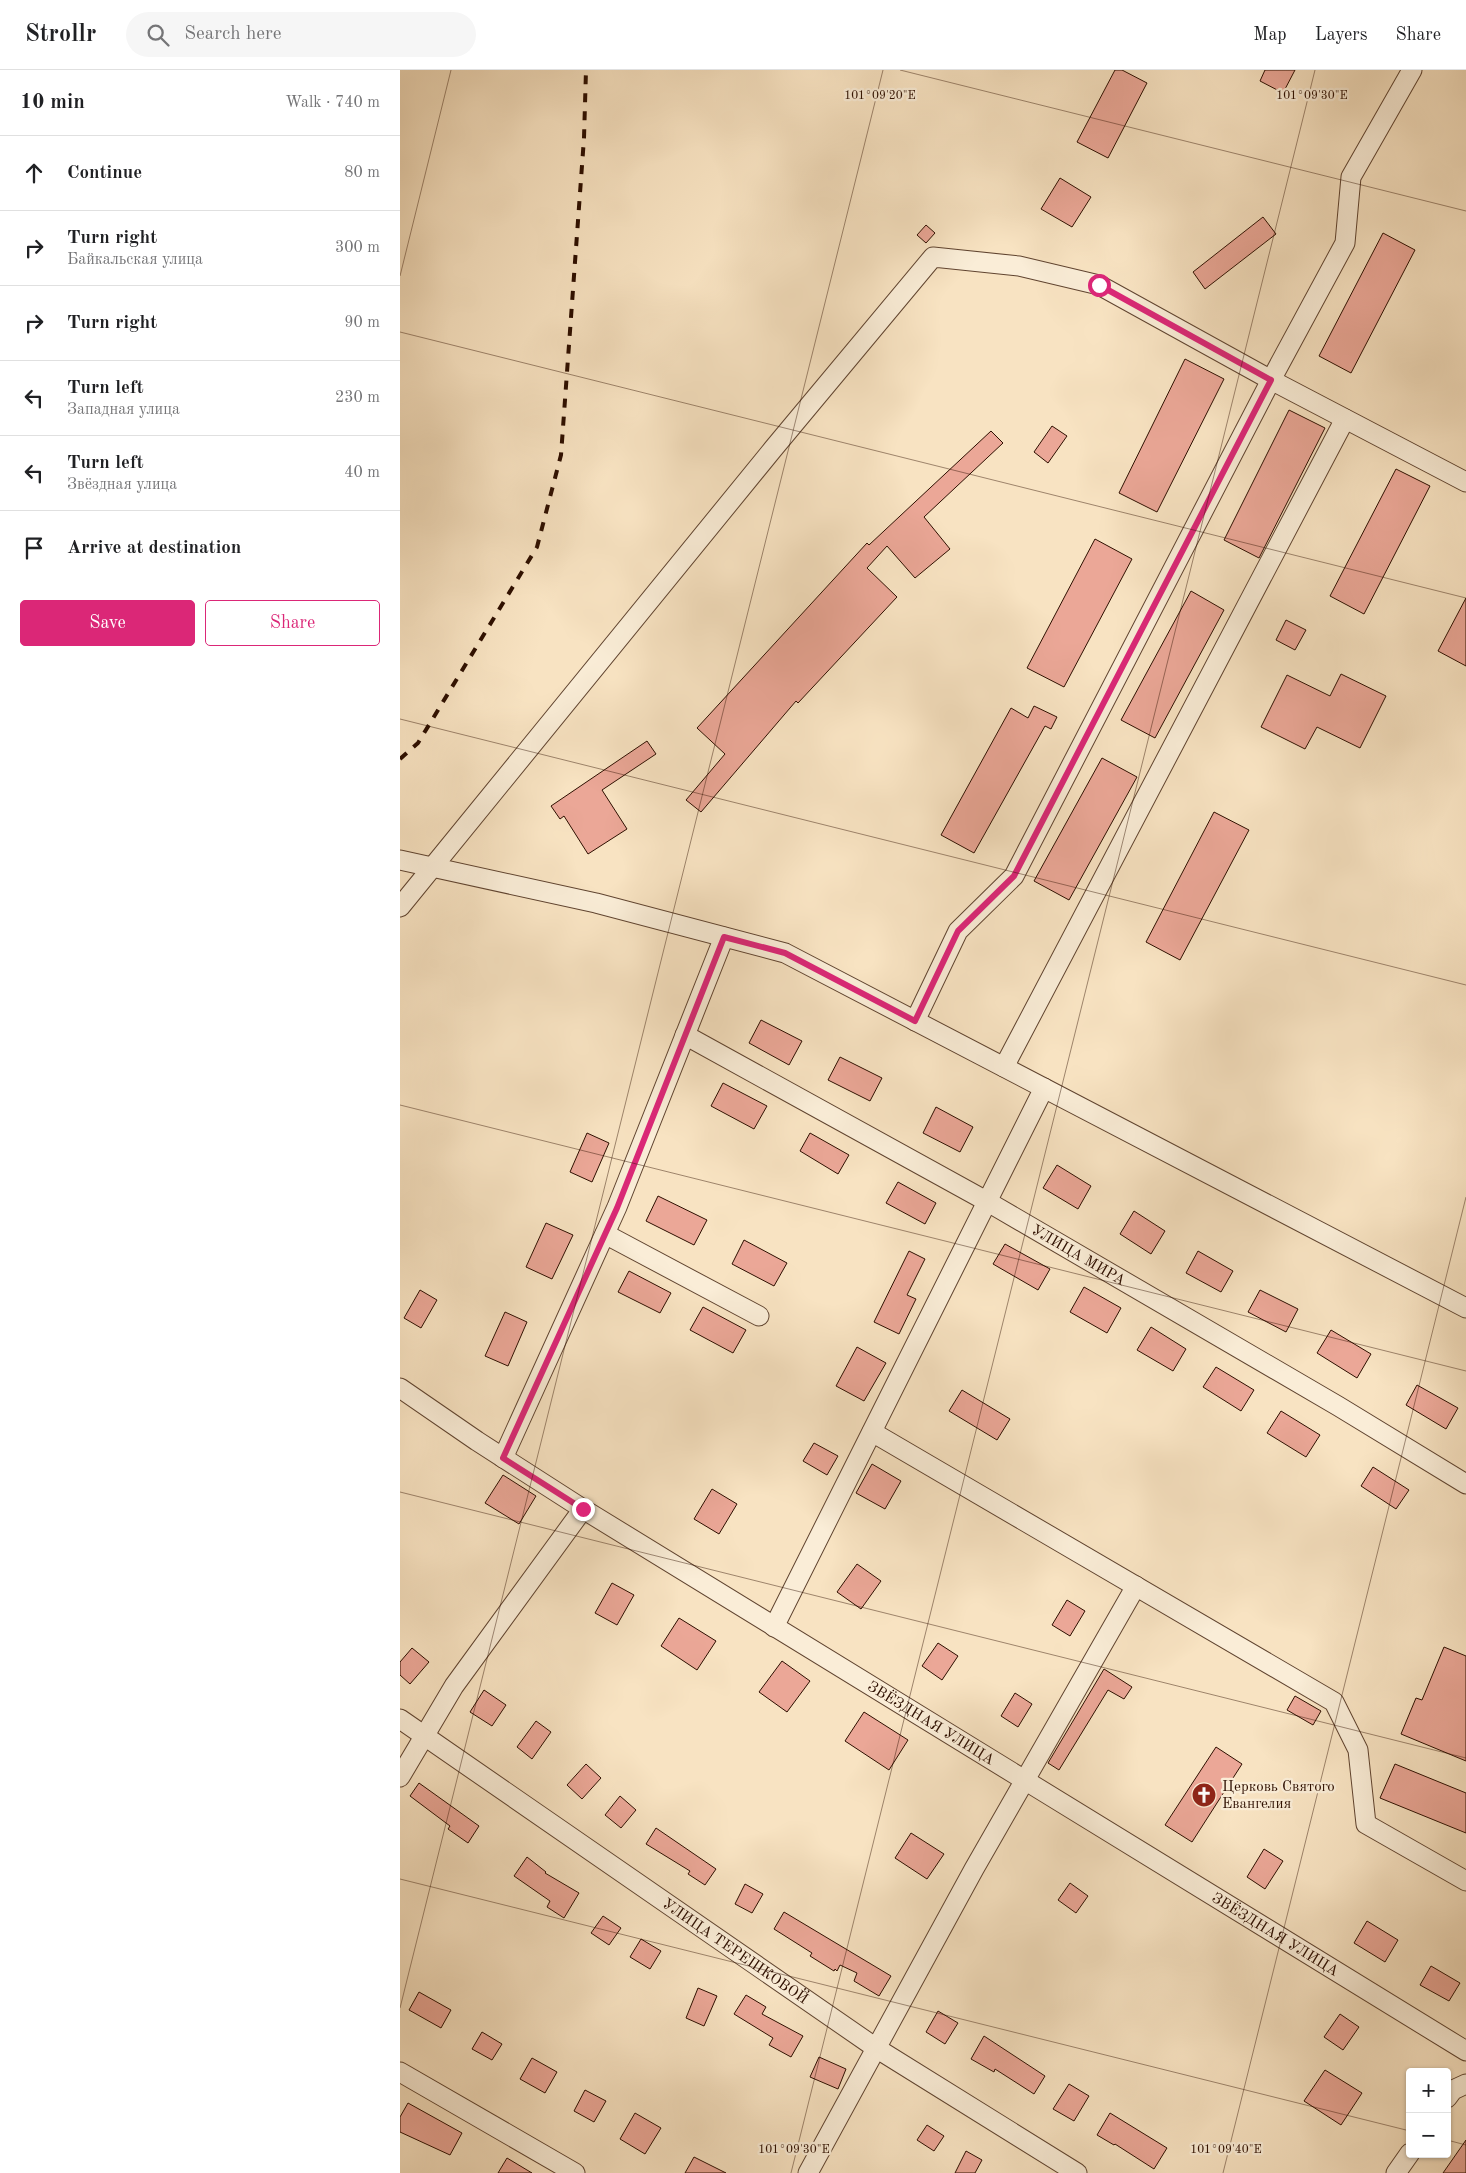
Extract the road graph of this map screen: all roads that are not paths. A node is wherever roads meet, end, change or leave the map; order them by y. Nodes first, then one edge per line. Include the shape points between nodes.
1 (1412, 70) edge
2 (1271, 380) junction
3 (1345, 419) junction
4 (1466, 482) edge
5 (400, 860) edge
6 (432, 868) junction
7 (400, 907) edge
8 (724, 937) junction
9 (915, 1021) junction
10 (685, 1035) junction
11 (1004, 1067) junction
12 (1044, 1088) junction
13 (988, 1202) junction
14 (604, 1234) junction
15 (1466, 1308) edge
16 (760, 1316) dead end
17 (400, 1388) edge
18 (872, 1432) junction
19 (503, 1458) junction
20 (1466, 1484) edge
21 (583, 1509) junction
22 (1136, 1586) junction
23 (774, 1627) junction
24 (400, 1719) edge
25 (424, 1736) junction
26 (400, 1777) edge
27 (1026, 1780) junction
28 (1466, 1881) edge
29 (876, 2048) junction
30 (1466, 2051) edge
31 (400, 2072) edge
32 (1466, 2084) edge
33 (1451, 2093) edge
34 (1406, 2158) edge
35 (575, 2173) edge
36 (808, 2173) edge
37 (1077, 2173) edge
38 (1396, 2173) edge

1 - 2 street via 1351,177 1345,243
2 - 3 street
2 - 6 street via 1099,285 1019,266 933,257
2 - 9 street via 1014,876 958,931
3 - 4 street
3 - 11 street
5 - 6 street
6 - 7 street
6 - 8 street via 596,903
8 - 9 street via 785,953
8 - 10 street
9 - 11 street
10 - 13 street, УЛИЦА МИРА
10 - 14 street
11 - 12 street
12 - 13 street
12 - 15 street
13 - 18 street
13 - 20 street, УЛИЦА МИРА
14 - 16 street
14 - 19 street
17 - 19 street, ЗВЁЗДНАЯ УЛИЦА
18 - 22 street
18 - 23 street
19 - 21 street, ЗВЁЗДНАЯ УЛИЦА
21 - 23 street, ЗВЁЗДНАЯ УЛИЦА
21 - 25 street via 454,1686
22 - 27 street
22 - 28 street via 1334,1702 1358,1750 1366,1824
23 - 27 street, ЗВЁЗДНАЯ УЛИЦА
24 - 25 street, УЛИЦА ТЕРЕШКОВОЙ
25 - 26 street
25 - 29 street, УЛИЦА ТЕРЕШКОВОЙ
27 - 29 street
27 - 30 street, ЗВЁЗДНАЯ УЛИЦА
29 - 36 street
29 - 37 street, УЛИЦА ТЕРЕШКОВОЙ
31 - 35 street
32 - 33 street
34 - 38 street

